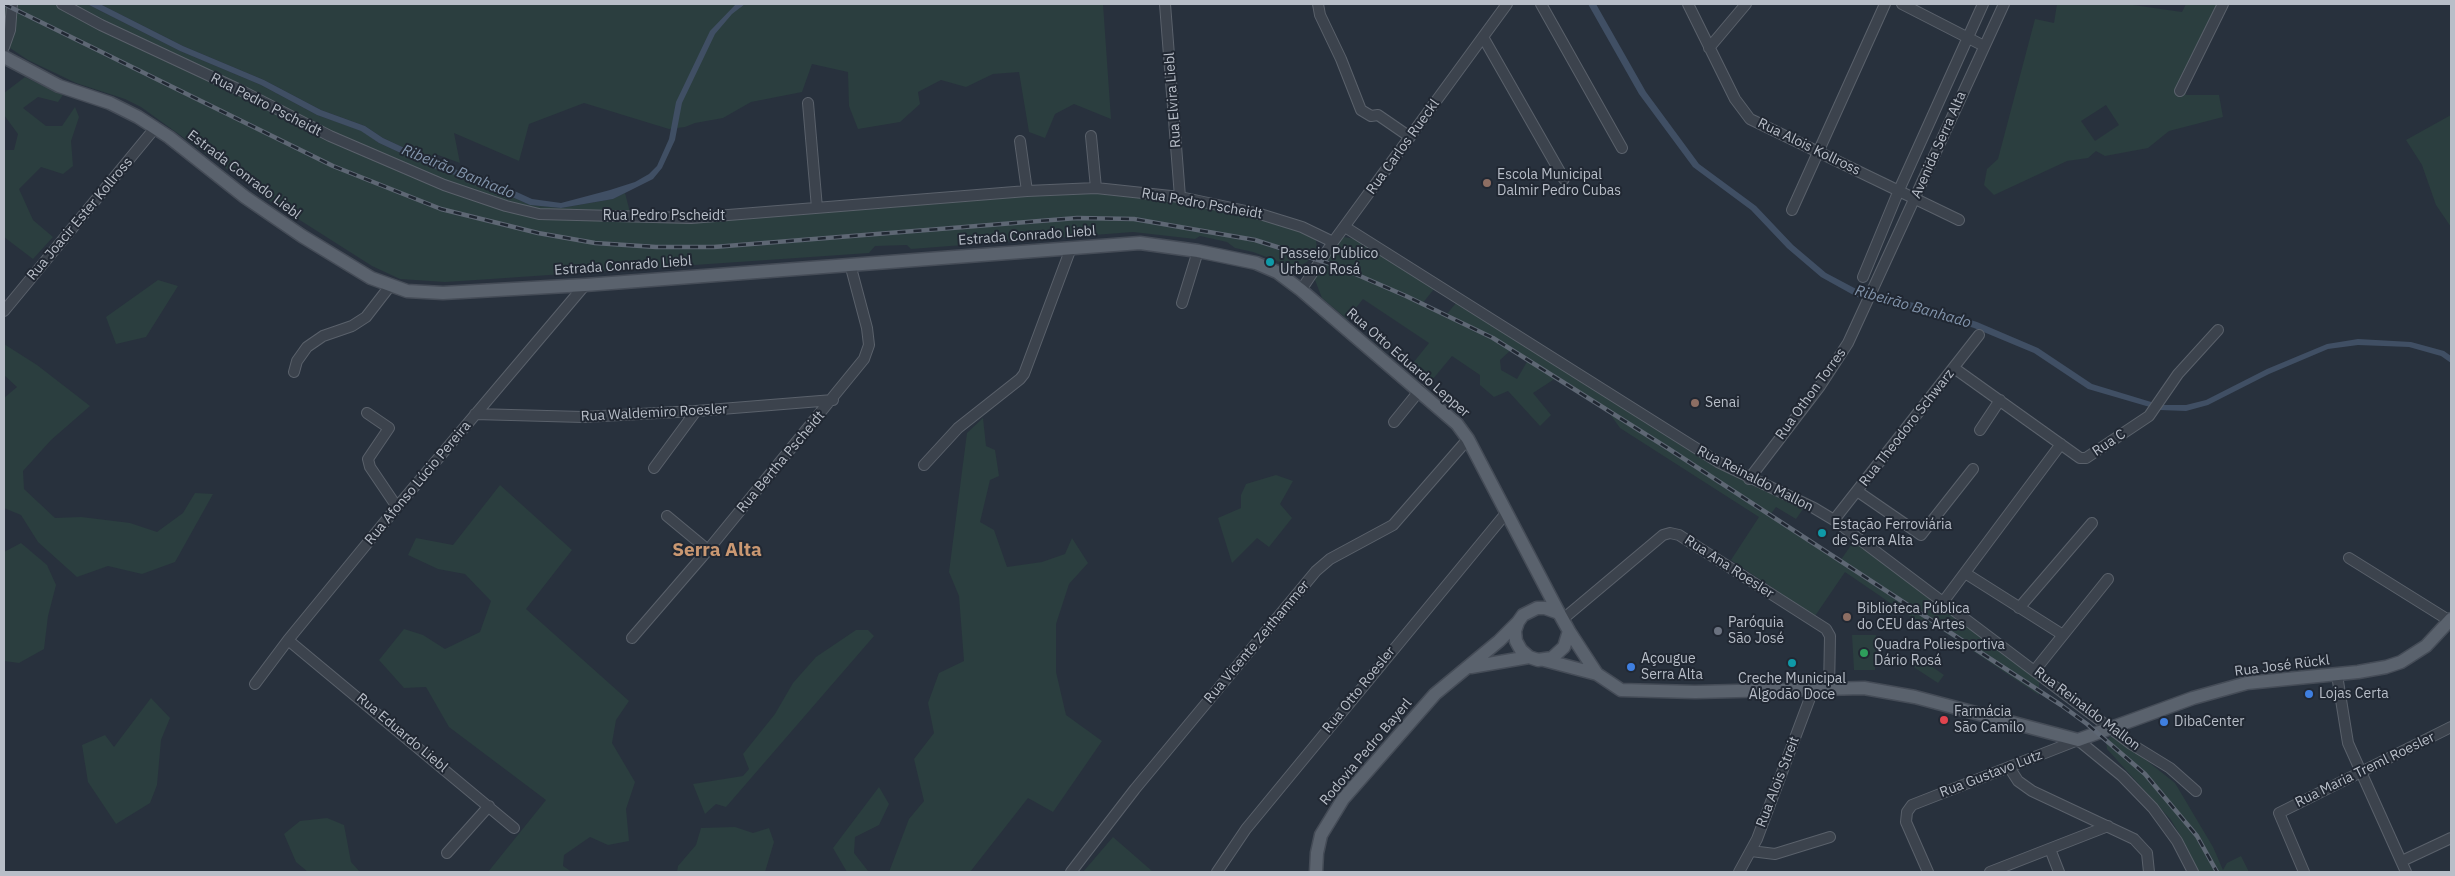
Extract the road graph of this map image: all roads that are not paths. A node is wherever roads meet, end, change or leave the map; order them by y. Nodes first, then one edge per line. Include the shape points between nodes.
1 (12, 4) edge
2 (62, 4) edge
3 (1165, 4) edge
4 (1318, 4) edge
5 (1507, 4) edge
6 (1541, 4) edge
7 (1688, 4) edge
8 (1746, 4) edge
9 (1885, 4) edge
10 (1902, 4) edge
11 (1983, 4) edge
12 (2004, 4) edge
13 (2223, 4) edge
14 (1484, 37) junction
15 (1968, 38) junction
16 (1984, 46) junction
17 (4, 47) edge
18 (1709, 48) junction
19 (4, 57) edge
20 (2180, 91) dead end
21 (808, 103) dead end
22 (156, 128) junction
23 (1091, 136) dead end
24 (1410, 137) junction
25 (1020, 141) dead end
26 (1622, 148) dead end
27 (1818, 153) junction
28 (1564, 178) dead end
29 (1096, 188) junction
30 (1899, 190) junction
31 (1027, 191) junction
32 (1180, 197) junction
33 (1916, 198) junction
34 (817, 208) junction
35 (1792, 210) dead end
36 (1959, 220) dead end
37 (1345, 227) junction
38 (1334, 242) junction
39 (1071, 248) junction
40 (1198, 251) junction
41 (850, 264) junction
42 (1863, 277) dead end
43 (585, 285) junction
44 (390, 286) junction
45 (1301, 290) junction
46 (1182, 303) dead end
47 (1864, 305) joint
48 (4, 311) edge
49 (2218, 330) dead end
50 (1979, 335) dead end
51 (1954, 368) junction
52 (294, 372) dead end
53 (1420, 390) junction
54 (833, 400) junction
55 (2000, 400) junction
56 (696, 411) junction
57 (367, 413) dead end
58 (475, 414) junction
59 (1394, 422) dead end
60 (1980, 430) dead end
61 (1468, 439) junction
62 (2062, 444) junction
63 (924, 465) dead end
64 (654, 468) dead end
65 (1974, 469) dead end
66 (1749, 479) junction
67 (1857, 491) junction
68 (397, 507) junction
69 (1507, 512) junction
70 (667, 516) dead end
71 (1834, 520) junction
72 (2092, 523) dead end
73 (708, 550) junction
74 (2349, 558) dead end
75 (1539, 574) junction
76 (1965, 574) junction
77 (2108, 579) dead end
78 (1943, 602) junction
79 (2019, 608) junction
80 (1530, 610) junction
81 (2450, 620) edge
82 (1563, 621) junction
83 (1518, 622) junction
84 (2063, 635) junction
85 (632, 638) dead end
86 (288, 640) junction
87 (1529, 657) junction
88 (1544, 660) junction
89 (1466, 668) junction
90 (2034, 670) junction
91 (1597, 674) junction
92 (2337, 675) junction
93 (255, 684) dead end
94 (1813, 690) junction
95 (1830, 690) junction
96 (2109, 727) junction
97 (2451, 727) edge
98 (2078, 740) junction
99 (2009, 767) junction
100 (2361, 772) junction
101 (2196, 791) dead end
102 (489, 806) junction
103 (2108, 826) junction
104 (514, 828) dead end
105 (1830, 837) dead end
106 (2451, 838) edge
107 (2050, 849) junction
108 (1751, 851) junction
109 (447, 853) dead end
110 (2402, 861) junction
111 (1071, 872) edge
112 (1217, 872) edge
113 (1316, 872) edge
114 (1739, 872) edge
115 (1928, 872) edge
116 (1990, 872) edge
117 (2059, 872) edge
118 (2149, 872) edge
119 (2193, 872) edge
120 (2304, 872) edge
121 (2406, 872) edge

1 - 17 street via 10,30
2 - 34 street, Rua Pedro Pscheidt via 299,122 444,186 506,206 567,217 691,218
3 - 32 street, Rua Elvira Liebl
4 - 24 street via 1361,110 1370,116 1378,115
5 - 14 street, Rua Carlos Rueckl
6 - 26 street
7 - 18 street, Rua Alois Kollross
8 - 18 street
9 - 27 street
10 - 15 street
11 - 15 street, Avenida Serra Alta
12 - 16 street, Avenida Serra Alta
13 - 20 street
14 - 24 street, Rua Carlos Rueckl
14 - 28 street
15 - 16 street
15 - 30 street, Avenida Serra Alta
16 - 33 street, Avenida Serra Alta
18 - 27 street, Rua Alois Kollross via 1735,99 1750,119
19 - 22 main road, Estrada Conrado Liebl via 59,86 126,110
21 - 34 street
22 - 44 main road, Estrada Conrado Liebl via 280,221 359,271
22 - 48 street, Rua Joacir Ester Kollross
23 - 29 street
24 - 37 street, Rua Carlos Rueckl
25 - 31 street
27 - 30 street, Rua Alois Kollross
27 - 35 street
29 - 31 street, Rua Pedro Pscheidt
29 - 32 street, Rua Pedro Pscheidt
30 - 33 street, Rua Alois Kollross
30 - 42 street, Avenida Serra Alta
31 - 34 street, Rua Pedro Pscheidt
32 - 38 street, Rua Pedro Pscheidt via 1260,214 1302,227
33 - 36 street, Rua Alois Kollross
33 - 47 street, Avenida Serra Alta
37 - 38 street, Rua Carlos Rueckl
37 - 66 street, Rua Reinaldo Mallon
38 - 45 street, Rua Carlos Rueckl
39 - 40 main road, Estrada Conrado Liebl via 1140,243
39 - 41 main road, Estrada Conrado Liebl
39 - 63 street via 1024,374 958,428
40 - 45 main road, Estrada Conrado Liebl via 1265,267
40 - 46 street
41 - 43 main road, Estrada Conrado Liebl
41 - 54 street, Rua Bertha Pscheidt via 869,345 864,360
43 - 44 main road, Estrada Conrado Liebl via 430,294
43 - 58 street, Rua Afonso Lúcio Pereira
44 - 52 street via 366,317 352,326 323,336 307,347
45 - 53 main road, Rua Otto Eduardo Lepper
47 - 66 street, Rua Othon Torres via 1848,343 1832,368
49 - 62 street, Rua C via 2182,370 2153,411 2090,457 2080,458
50 - 51 street, Rua Theodoro Schwarz
51 - 55 street, Rua C
51 - 67 street, Rua Theodoro Schwarz
53 - 59 street
53 - 61 main road, Rua Otto Eduardo Lepper via 1457,424
54 - 56 street, Rua Waldemiro Roesler
54 - 73 street, Rua Bertha Pscheidt
55 - 60 street
55 - 62 street, Rua C
56 - 58 street, Rua Waldemiro Roesler via 583,417
56 - 64 street
57 - 68 street via 389,428 368,459
58 - 68 street, Rua Afonso Lúcio Pereira
61 - 69 main road, Rua Otto Eduardo Lepper
61 - 111 street, Rua Vicente Zeithammer via 1393,525 1330,559 1316,571 1135,789
62 - 76 street
65 - 67 street via 1921,535
66 - 71 street, Rua Reinaldo Mallon
67 - 71 street, Rua Theodoro Schwarz
68 - 86 street, Rua Afonso Lúcio Pereira
69 - 75 main road, Rua Otto Eduardo Lepper
69 - 112 street, Rua Otto Roesler via 1246,828
70 - 73 street
71 - 78 street, Rua Reinaldo Mallon
72 - 79 street
73 - 85 street, Rua Bertha Pscheidt
74 - 81 street
75 - 80 main road, Rua Otto Eduardo Lepper via 1539,598
75 - 82 main road, Rua Otto Eduardo Lepper
76 - 78 street
76 - 79 street
77 - 84 street
78 - 90 street, Rua Reinaldo Mallon
79 - 84 street
80 - 82 main road via 1545,608
80 - 83 main road
81 - 92 main road, Rua José Rückl via 2426,646 2401,662 2372,671
82 - 88 main road via 1564,647 1558,654
82 - 91 main road, Rua Otto Eduardo Lepper
82 - 95 street, Rua Ana Roesler via 1663,535 1679,535 1826,629 1830,636
83 - 87 main road via 1516,641
83 - 89 main road, Rodovia Pedro Bayerl
84 - 90 street
86 - 93 street, Rua Afonso Lúcio Pereira
86 - 102 street, Rua Eduardo Liebl
87 - 88 main road
87 - 89 main road, Rodovia Pedro Bayerl
88 - 91 main road, Rua Otto Eduardo Lepper
89 - 113 main road, Rodovia Pedro Bayerl via 1427,703 1338,806 1318,845
90 - 96 street, Rua Reinaldo Mallon
91 - 94 main road, Rua Otto Eduardo Lepper via 1614,686 1632,691
92 - 96 main road, Rua José Rückl via 2247,683
92 - 100 street via 2348,743
94 - 95 main road, Rua Otto Eduardo Lepper
94 - 108 street, Rua Alois Streit
95 - 98 main road, Rua Otto Eduardo Lepper via 1864,688 1915,697
96 - 98 main road, Rua José Rückl
96 - 101 street, Rua Reinaldo Mallon via 2170,768
97 - 100 street, Rua Maria Treml Roesler
98 - 99 street, Rua Gustavo Lutz
98 - 119 street via 2122,776 2153,808 2177,841
99 - 103 street via 2026,788
99 - 115 street, Rua Gustavo Lutz via 1916,803 1907,812 1908,827
100 - 110 street
100 - 120 street, Rua Maria Treml Roesler via 2279,813
102 - 104 street, Rua Eduardo Liebl
102 - 109 street
103 - 107 street
103 - 118 street via 2140,844 2147,853
105 - 108 street via 1775,854
106 - 110 street
107 - 116 street
107 - 117 street
108 - 114 street, Rua Alois Streit
110 - 121 street

